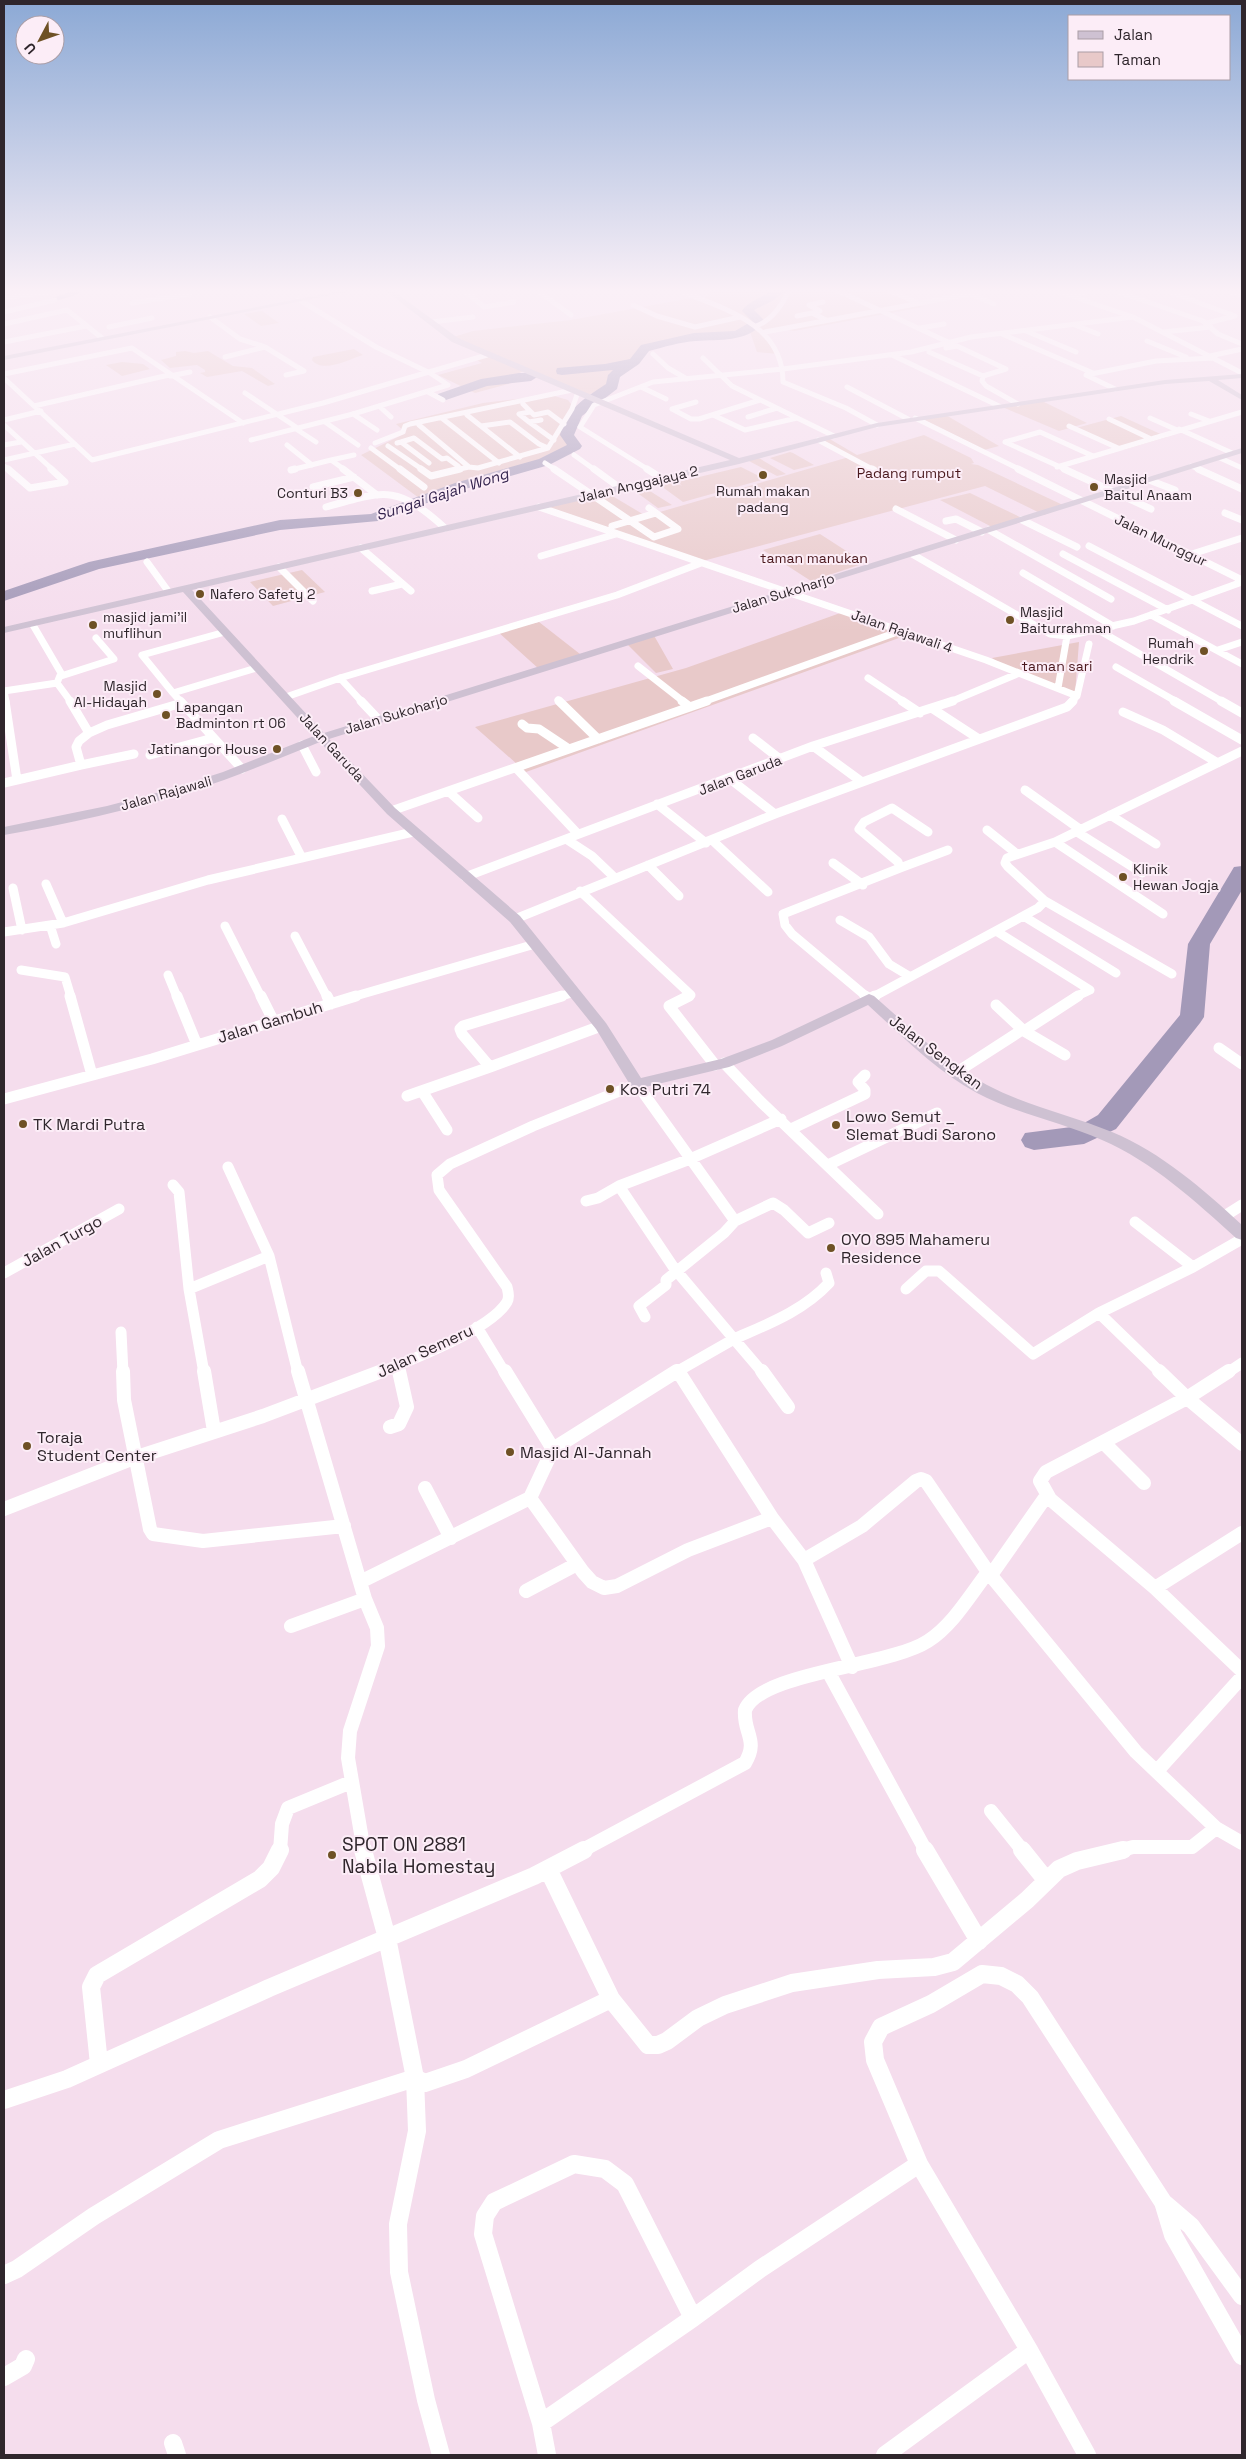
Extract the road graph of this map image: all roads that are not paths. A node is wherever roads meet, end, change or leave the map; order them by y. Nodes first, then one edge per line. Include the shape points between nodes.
1 (31, 403) edge
2 (49, 403) edge
3 (211, 403) edge
4 (260, 403) edge
5 (320, 403) edge
6 (390, 403) edge
7 (521, 403) edge
8 (574, 403) edge
9 (596, 403) edge
10 (605, 403) edge
11 (693, 403) edge
12 (751, 403) edge
13 (766, 403) edge
14 (833, 403) edge
15 (880, 403) edge
16 (994, 403) edge
17 (1026, 403) edge
18 (523, 404) dead end
19 (1018, 404) joint
20 (34, 406) junction
21 (379, 406) junction
22 (1000, 406) junction
23 (502, 408) dead end
24 (777, 408) junction
25 (41, 411) junction
26 (490, 411) dead end
27 (479, 412) dead end
28 (1242, 412) edge
29 (532, 413) junction
30 (278, 414) junction
31 (353, 414) junction
32 (467, 414) dead end
33 (1191, 414) dead end
34 (512, 415) junction
35 (713, 415) junction
36 (391, 417) dead end
37 (748, 417) dead end
38 (797, 418) junction
39 (912, 418) junction
40 (1150, 418) dead end
41 (443, 419) dead end
42 (1109, 419) dead end
43 (4, 420) edge
44 (541, 420) junction
45 (527, 421) junction
46 (1210, 421) junction
47 (325, 422) junction
48 (243, 423) junction
49 (492, 424) junction
50 (564, 424) junction
51 (4, 425) edge
52 (419, 425) dead end
53 (548, 425) dead end
54 (876, 425) junction
55 (481, 426) junction
56 (1069, 426) dead end
57 (298, 429) junction
58 (538, 429) junction
59 (1178, 429) junction
60 (377, 430) dead end
61 (7, 432) edge
62 (524, 433) junction
63 (834, 436) junction
64 (1149, 438) junction
65 (251, 440) dead end
66 (554, 440) junction
67 (818, 440) junction
68 (20, 442) junction
69 (316, 442) dead end
70 (401, 442) junction
71 (75, 444) junction
72 (287, 445) dead end
73 (358, 445) dead end
74 (443, 445) junction
75 (4, 446) edge
76 (548, 448) junction
77 (1118, 448) junction
78 (427, 449) junction
79 (394, 450) junction
80 (1242, 450) edge
81 (414, 452) junction
82 (33, 453) junction
83 (1232, 453) junction
84 (380, 454) junction
85 (354, 455) dead end
86 (401, 455) junction
87 (574, 456) dead end
88 (1094, 456) junction
89 (367, 457) dead end
90 (520, 458) junction
91 (1220, 458) junction
92 (442, 459) junction
93 (4, 460) edge
94 (331, 460) junction
95 (410, 461) junction
96 (739, 461) junction
97 (430, 462) junction
98 (499, 463) junction
99 (545, 464) dead end
100 (312, 465) junction
101 (395, 465) junction
102 (4, 466) edge
103 (416, 466) junction
104 (1191, 466) junction
105 (469, 467) junction
106 (1057, 467) junction
107 (382, 468) dead end
108 (1242, 468) edge
109 (461, 469) junction
110 (291, 470) dead end
111 (874, 470) dead end
112 (425, 472) junction
113 (445, 473) junction
114 (410, 476) junction
115 (354, 477) junction
116 (661, 478) junction
117 (397, 479) dead end
118 (1150, 480) junction
119 (313, 487) dead end
120 (424, 487) dead end
121 (620, 488) junction
122 (1242, 489) edge
123 (1175, 490) dead end
124 (1112, 491) junction
125 (377, 495) junction
126 (592, 496) junction
127 (1080, 500) junction
128 (539, 506) junction
129 (326, 507) dead end
130 (649, 508) dead end
131 (896, 509) dead end
132 (1150, 509) dead end
133 (1242, 510) edge
134 (656, 513) junction
135 (1022, 520) junction
136 (1242, 520) edge
137 (629, 521) junction
138 (946, 521) dead end
139 (612, 526) dead end
140 (445, 528) junction
141 (986, 531) junction
142 (616, 534) junction
143 (1242, 539) edge
144 (956, 540) junction
145 (1089, 546) dead end
146 (1078, 547) dead end
147 (361, 548) junction
148 (912, 554) junction
149 (1063, 554) dead end
150 (1192, 554) junction
151 (541, 556) dead end
152 (147, 562) dead end
153 (701, 563) junction
154 (279, 567) junction
155 (1023, 573) dead end
156 (1242, 581) edge
157 (402, 584) junction
158 (185, 588) junction
159 (168, 591) junction
160 (372, 591) dead end
161 (411, 591) dead end
162 (786, 592) junction
163 (1111, 600) dead end
164 (312, 601) dead end
165 (1192, 601) junction
166 (1168, 610) junction
167 (1151, 615) junction
168 (33, 625) junction
169 (1113, 626) junction
170 (1242, 626) edge
171 (4, 630) edge
172 (900, 631) junction
173 (1100, 631) junction
174 (225, 632) junction
175 (1067, 636) junction
176 (96, 638) dead end
177 (1242, 642) edge
178 (1089, 644) dead end
179 (1218, 650) junction
180 (1242, 664) edge
181 (638, 666) dead end
182 (256, 668) junction
183 (1116, 668) dead end
184 (1017, 674) junction
185 (340, 678) junction
186 (868, 678) dead end
187 (59, 679) junction
188 (1058, 688) junction
189 (4, 691) edge
190 (173, 693) junction
191 (1077, 696) junction
192 (286, 697) junction
193 (558, 700) dead end
194 (182, 703) junction
195 (690, 707) junction
196 (933, 709) junction
197 (1123, 712) dead end
198 (920, 713) junction
199 (1242, 713) edge
200 (378, 719) junction
201 (522, 724) dead end
202 (6, 727) edge
203 (89, 733) junction
204 (323, 736) junction
205 (213, 738) junction
206 (753, 738) dead end
207 (598, 739) junction
208 (979, 739) junction
209 (1242, 740) edge
210 (302, 745) junction
211 (813, 746) junction
212 (569, 749) junction
213 (1242, 752) edge
214 (134, 754) dead end
215 (150, 755) dead end
216 (780, 759) junction
217 (1218, 763) junction
218 (81, 765) junction
219 (516, 768) junction
220 (242, 770) junction
221 (316, 772) dead end
222 (730, 779) junction
223 (17, 780) junction
224 (862, 782) junction
225 (4, 783) edge
226 (1025, 790) dead end
227 (448, 791) junction
228 (657, 804) junction
229 (391, 811) junction
230 (775, 814) junction
231 (1110, 815) junction
232 (478, 818) dead end
233 (282, 819) dead end
234 (987, 830) dead end
235 (4, 831) edge
236 (1079, 831) junction
237 (413, 832) junction
238 (928, 832) dead end
239 (578, 834) junction
240 (566, 840) junction
241 (709, 842) junction
242 (1055, 842) junction
243 (1156, 844) dead end
244 (948, 850) dead end
245 (1017, 854) junction
246 (302, 858) junction
247 (833, 863) dead end
248 (648, 865) junction
249 (900, 868) junction
250 (1142, 873) dead end
251 (465, 877) junction
252 (615, 878) junction
253 (46, 884) dead end
254 (863, 884) junction
255 (13, 888) dead end
256 (580, 892) junction
257 (768, 892) dead end
258 (679, 896) dead end
259 (1045, 901) junction
260 (1163, 914) dead end
261 (1025, 917) junction
262 (514, 919) junction
263 (840, 920) dead end
264 (63, 923) junction
265 (50, 925) junction
266 (225, 926) dead end
267 (22, 930) junction
268 (996, 931) junction
269 (4, 932) edge
270 (296, 936) dead end
271 (56, 944) dead end
272 (535, 944) junction
273 (21, 970) dead end
274 (1116, 973) dead end
275 (1172, 974) dead end
276 (168, 975) dead end
277 (909, 976) junction
278 (575, 992) junction
279 (869, 999) junction
280 (331, 1004) junction
281 (996, 1005) dead end
282 (273, 1020) junction
283 (601, 1026) junction
284 (1023, 1030) junction
285 (198, 1045) junction
286 (1219, 1048) dead end
287 (1065, 1055) dead end
288 (719, 1064) junction
289 (1242, 1064) edge
290 (490, 1067) junction
291 (956, 1072) junction
292 (865, 1074) dead end
293 (92, 1075) junction
294 (637, 1084) junction
295 (422, 1091) junction
296 (407, 1096) dead end
297 (4, 1099) edge
298 (937, 1113) dead end
299 (781, 1119) junction
300 (791, 1129) junction
301 (447, 1130) dead end
302 (693, 1163) junction
303 (828, 1165) junction
304 (228, 1167) dead end
305 (173, 1185) dead end
306 (619, 1186) junction
307 (586, 1202) dead end
308 (1242, 1205) edge
309 (119, 1209) dead end
310 (878, 1214) dead end
311 (1223, 1217) junction
312 (735, 1221) junction
313 (1135, 1222) dead end
314 (829, 1223) dead end
315 (1242, 1234) edge
316 (1242, 1239) edge
317 (269, 1256) junction
318 (1193, 1267) junction
319 (677, 1272) junction
320 (4, 1273) edge
321 (826, 1273) dead end
322 (906, 1288) dead end
323 (189, 1289) junction
324 (1098, 1314) junction
325 (645, 1317) dead end
326 (477, 1327) junction
327 (121, 1332) dead end
328 (734, 1339) junction
329 (1242, 1363) edge
330 (397, 1365) junction
331 (678, 1371) junction
332 (1187, 1398) junction
333 (304, 1401) junction
334 (788, 1407) dead end
335 (390, 1427) dead end
336 (214, 1431) junction
337 (1103, 1442) junction
338 (1242, 1444) edge
339 (553, 1449) junction
340 (134, 1458) junction
341 (1144, 1483) dead end
342 (425, 1488) dead end
343 (1046, 1495) junction
344 (530, 1498) junction
345 (4, 1509) edge
346 (772, 1518) junction
347 (344, 1526) junction
348 (1241, 1535) edge
349 (451, 1538) junction
350 (804, 1560) junction
351 (577, 1564) junction
352 (989, 1573) junction
353 (360, 1582) junction
354 (1154, 1588) junction
355 (526, 1590) dead end
356 (365, 1599) junction
357 (291, 1626) dead end
358 (852, 1667) junction
359 (1242, 1671) edge
360 (829, 1673) junction
361 (1242, 1677) edge
362 (1157, 1771) junction
363 (351, 1782) junction
364 (991, 1810) dead end
365 (1216, 1828) junction
366 (1242, 1843) edge
367 (548, 1869) junction
368 (1046, 1880) junction
369 (387, 1938) junction
370 (979, 1941) junction
371 (611, 1999) junction
372 (99, 2064) junction
373 (415, 2078) junction
374 (4, 2100) edge
375 (919, 2164) junction
376 (1163, 2202) junction
377 (4, 2275) edge
378 (1242, 2296) edge
379 (693, 2318) junction
380 (1030, 2350) junction
381 (1242, 2356) edge
382 (26, 2359) dead end
383 (4, 2377) edge
384 (541, 2423) junction
385 (441, 2455) edge
386 (547, 2455) edge
387 (885, 2455) edge
388 (1087, 2455) edge

1 - 20 street
2 - 20 street
3 - 48 street
4 - 30 street
5 - 30 street
6 - 21 street
7 - 84 street via 410,424 404,431 373,445
8 - 50 street
9 - 116 street via 579,426
10 - 96 street
11 - 35 street via 672,409 694,420
12 - 35 street
13 - 24 street
14 - 54 street
15 - 39 street, Jalan Munggur
16 - 22 street
17 - 19 street, Jalan Anggajaya 2
18 - 29 street
19 - 22 street, Jalan Anggajaya 2
20 - 25 street
21 - 31 street
21 - 36 street
22 - 39 street, Jalan Anggajaya 2
23 - 34 street
24 - 37 street
24 - 38 street
25 - 43 street
25 - 71 street
26 - 34 street
27 - 49 street
28 - 46 street
29 - 34 street
29 - 44 street
29 - 50 street via 548,412
30 - 48 street
30 - 57 street
31 - 47 street
31 - 60 street
32 - 55 street
33 - 46 street
34 - 45 street
34 - 45 street via 517,421
34 - 49 street
34 - 62 street
35 - 38 street via 745,430
38 - 63 street
39 - 54 street, Jalan Anggajaya 2
39 - 127 street, Jalan Munggur
40 - 59 street
41 - 98 street
42 - 64 street
44 - 45 street
44 - 53 street
45 - 58 street
46 - 59 street
47 - 57 street
47 - 73 street
48 - 71 street via 92,460
49 - 55 street
50 - 66 street
51 - 61 street
52 - 74 street
54 - 63 street, Jalan Anggajaya 2
55 - 90 street
56 - 77 street
57 - 65 street
57 - 69 street
58 - 62 street
58 - 66 street
59 - 64 street
59 - 83 street
61 - 68 street
62 - 76 street
63 - 67 street, Jalan Anggajaya 2
64 - 77 street
66 - 76 street
67 - 96 street, Jalan Anggajaya 2
67 - 111 street
68 - 75 street
68 - 82 street
70 - 78 street via 414,438
70 - 79 street via 388,446
70 - 81 street
71 - 82 street
72 - 100 street
74 - 78 street
74 - 105 street
76 - 90 street
77 - 88 street
78 - 81 street
78 - 92 street
79 - 84 street
79 - 86 street
80 - 83 street, Jalan Sukoharjo
81 - 86 street
81 - 97 street
82 - 93 street
82 - 102 street via 64,483 30,488
83 - 91 street, Jalan Sukoharjo
84 - 89 street
84 - 101 street
85 - 94 street
86 - 95 street
87 - 121 street
88 - 106 street
88 - 106 street via 1042,432 1005,442
90 - 98 street
91 - 104 street, Jalan Sukoharjo
91 - 108 street
92 - 97 street
92 - 109 street via 447,458
94 - 100 street
94 - 115 street
95 - 101 street
95 - 103 street
96 - 116 street, Jalan Anggajaya 2
97 - 103 street
97 - 113 street
98 - 105 street
99 - 126 street
100 - 110 street
101 - 107 street
101 - 114 street
103 - 112 street
104 - 118 street, Jalan Sukoharjo
104 - 122 street
105 - 109 street
106 - 124 street
109 - 113 street
112 - 113 street via 433,476
112 - 114 street
114 - 117 street
114 - 120 street
115 - 119 street
115 - 125 street
116 - 121 street, Jalan Anggajaya 2
118 - 123 street
118 - 124 street, Jalan Sukoharjo
121 - 126 street, Jalan Anggajaya 2
124 - 127 street, Jalan Sukoharjo
124 - 132 street
125 - 129 street
125 - 140 street via 414,502
126 - 128 street, Jalan Anggajaya 2
126 - 137 street
127 - 135 street, Jalan Sukoharjo
127 - 150 street, Jalan Munggur
128 - 140 street, Jalan Anggajaya 2
128 - 142 street, Jalan Rajawali 4
130 - 134 street
131 - 144 street
133 - 136 street via 1227,514
134 - 137 street
134 - 137 street via 678,529 654,537
135 - 141 street, Jalan Sukoharjo
135 - 146 street
137 - 139 street
138 - 141 street via 956,518
140 - 147 street, Jalan Anggajaya 2
141 - 144 street, Jalan Sukoharjo
141 - 163 street
142 - 151 street
142 - 153 street, Jalan Rajawali 4
143 - 150 street
144 - 148 street, Jalan Sukoharjo
145 - 165 street
147 - 154 street, Jalan Anggajaya 2
147 - 157 street
148 - 162 street, Jalan Sukoharjo
148 - 175 street via 1050,634
149 - 166 street
150 - 156 street, Jalan Munggur
152 - 159 street
153 - 162 street, Jalan Rajawali 4
153 - 185 street via 574,608
154 - 158 street, Jalan Anggajaya 2
154 - 164 street
155 - 169 street
156 - 165 street
157 - 160 street
157 - 161 street
158 - 159 street, Jalan Anggajaya 2
158 - 174 street, Jalan Garuda
159 - 168 street, Jalan Anggajaya 2
162 - 172 street, Jalan Rajawali 4
162 - 200 street, Jalan Sukoharjo
165 - 166 street
165 - 170 street
166 - 167 street
167 - 169 street
167 - 179 street
168 - 171 street, Jalan Anggajaya 2
168 - 187 street
169 - 173 street
172 - 184 street, Jalan Rajawali 4
172 - 195 street
173 - 175 street
173 - 199 street
174 - 182 street, Jalan Garuda
174 - 190 street via 142,655
175 - 188 street
176 - 187 street via 114,659
177 - 179 street
178 - 191 street
179 - 180 street
181 - 195 street
182 - 190 street
182 - 192 street, Jalan Garuda
183 - 209 street
184 - 188 street, Jalan Rajawali 4
184 - 196 street, Jalan Garuda
185 - 192 street
185 - 200 street
186 - 198 street
187 - 189 street
187 - 203 street
188 - 191 street, Jalan Rajawali 4
189 - 202 street
190 - 194 street
191 - 208 street via 1067,706
192 - 204 street, Jalan Garuda
193 - 207 street
194 - 203 street
194 - 205 street
195 - 207 street
196 - 198 street, Jalan Garuda
196 - 208 street
197 - 217 street via 1163,730
198 - 211 street, Jalan Garuda
200 - 204 street, Jalan Sukoharjo
201 - 212 street via 539,729
202 - 223 street
203 - 218 street via 76,747
204 - 210 street, Jalan Rajawali
204 - 229 street, Jalan Garuda
205 - 215 street
205 - 220 street
206 - 216 street
207 - 212 street
208 - 224 street
210 - 220 street, Jalan Rajawali
210 - 221 street
211 - 216 street, Jalan Garuda
211 - 224 street
212 - 219 street
213 - 217 street
214 - 218 street
216 - 222 street, Jalan Garuda
217 - 231 street
218 - 223 street
219 - 227 street
219 - 239 street
220 - 235 street, Jalan Rajawali via 128,805
222 - 228 street, Jalan Garuda
222 - 230 street
223 - 225 street
224 - 230 street
226 - 236 street
227 - 229 street
227 - 232 street
228 - 239 street, Jalan Garuda
228 - 241 street
229 - 237 street, Jalan Garuda
230 - 241 street
231 - 236 street
231 - 243 street
233 - 246 street
234 - 245 street
236 - 242 street
236 - 250 street
237 - 246 street
237 - 251 street, Jalan Garuda
238 - 249 street via 892,808 860,825 859,829 898,862
239 - 240 street, Jalan Garuda
240 - 251 street, Jalan Garuda
240 - 252 street via 592,856
241 - 248 street
241 - 257 street via 741,864
242 - 245 street
242 - 260 street
244 - 249 street
245 - 259 street via 1007,858 1006,863
246 - 264 street via 208,880
247 - 254 street
248 - 252 street
248 - 258 street
249 - 254 street
251 - 262 street, Jalan Garuda
252 - 256 street
253 - 264 street
254 - 279 street via 783,914 785,925 792,934
255 - 267 street
256 - 262 street
256 - 288 street via 691,995 669,1006
259 - 261 street
259 - 275 street
261 - 268 street
261 - 274 street
262 - 272 street, Jalan Garuda
263 - 277 street via 869,936 889,964
264 - 265 street
265 - 267 street
265 - 271 street
266 - 282 street
267 - 269 street
268 - 277 street
268 - 284 street via 1090,990
270 - 280 street
272 - 278 street, Jalan Garuda
272 - 280 street, Jalan Gambuh
273 - 293 street via 65,978
276 - 285 street
277 - 279 street
278 - 283 street, Jalan Garuda
278 - 290 street via 461,1027 462,1034
279 - 288 street via 777,1043
279 - 291 street, Jalan Sengkan
280 - 282 street, Jalan Gambuh
281 - 284 street
282 - 285 street, Jalan Gambuh
283 - 290 street
283 - 294 street, Jalan Garuda
284 - 287 street
284 - 291 street
285 - 293 street, Jalan Gambuh
286 - 289 street
288 - 294 street
288 - 299 street
290 - 295 street
291 - 311 street, Jalan Sengkan via 1006,1100 1125,1144
292 - 300 street via 858,1082 865,1094
293 - 297 street, Jalan Gambuh
294 - 302 street
294 - 326 street, Jalan Semeru via 525,1130 450,1164 437,1174 439,1190 507,1287 507,1302
295 - 296 street
295 - 301 street
298 - 303 street
299 - 300 street
299 - 302 street
300 - 303 street
302 - 306 street
302 - 312 street
303 - 310 street
304 - 317 street
305 - 323 street via 179,1192
306 - 307 street
306 - 319 street
308 - 311 street
309 - 320 street, Jalan Turgo
311 - 315 street
312 - 314 street via 772,1203 808,1233
312 - 319 street
313 - 318 street
316 - 318 street
317 - 323 street
317 - 333 street
318 - 324 street
319 - 325 street via 639,1306
319 - 328 street
321 - 328 street via 829,1283 817,1295 794,1311
322 - 324 street via 926,1272 939,1271 1033,1354
323 - 336 street
324 - 332 street
326 - 330 street, Jalan Semeru
326 - 339 street
327 - 340 street via 124,1400
328 - 331 street
328 - 334 street via 750,1355
329 - 332 street
330 - 333 street, Jalan Semeru
330 - 335 street via 407,1407 399,1424
331 - 339 street
331 - 346 street
332 - 337 street
332 - 338 street
333 - 336 street, Jalan Semeru
333 - 347 street
336 - 340 street, Jalan Semeru
337 - 341 street
337 - 343 street via 1046,1472 1040,1481
339 - 344 street
340 - 345 street, Jalan Semeru
340 - 347 street via 150,1529 156,1535 203,1541
342 - 349 street
343 - 352 street
343 - 354 street
344 - 349 street
344 - 351 street
346 - 350 street
346 - 351 street via 688,1550 611,1588 597,1586
347 - 353 street
348 - 354 street
349 - 353 street
350 - 352 street via 862,1526 920,1479 926,1481
350 - 358 street
351 - 355 street
352 - 358 street via 928,1642 893,1657
352 - 362 street via 1111,1724
353 - 356 street
354 - 359 street
356 - 357 street
356 - 363 street via 377,1628 378,1646 350,1732 348,1758
358 - 360 street
360 - 367 street via 775,1683 751,1697 744,1712 752,1752 745,1763
360 - 370 street via 906,1817
361 - 362 street
362 - 365 street
363 - 369 street via 360,1837
363 - 372 street via 288,1808 284,1815 280,1853 275,1865 260,1879 97,1976 91,1987
364 - 368 street
365 - 366 street
365 - 368 street via 1192,1847 1133,1847 1076,1861
367 - 369 street
367 - 371 street
368 - 370 street via 1028,1900
369 - 372 street
369 - 373 street
370 - 371 street via 953,1962 829,1977 766,1991 698,2018 681,2033 658,2045 648,2045
371 - 373 street via 466,2069 425,2082
372 - 374 street via 67,2079
373 - 377 street via 219,2140
373 - 385 street via 417,2131 398,2224 399,2272
375 - 376 street via 875,2060 872,2048 877,2033 881,2027 931,2004 970,1979 991,1973 1017,1984 1030,1998
375 - 379 street
375 - 380 street
376 - 378 street via 1191,2226
376 - 381 street via 1173,2235
379 - 384 street
379 - 384 street via 625,2184 605,2169 574,2164 494,2202 485,2216 484,2234
380 - 387 street
380 - 388 street
382 - 383 street via 23,2366
384 - 386 street

